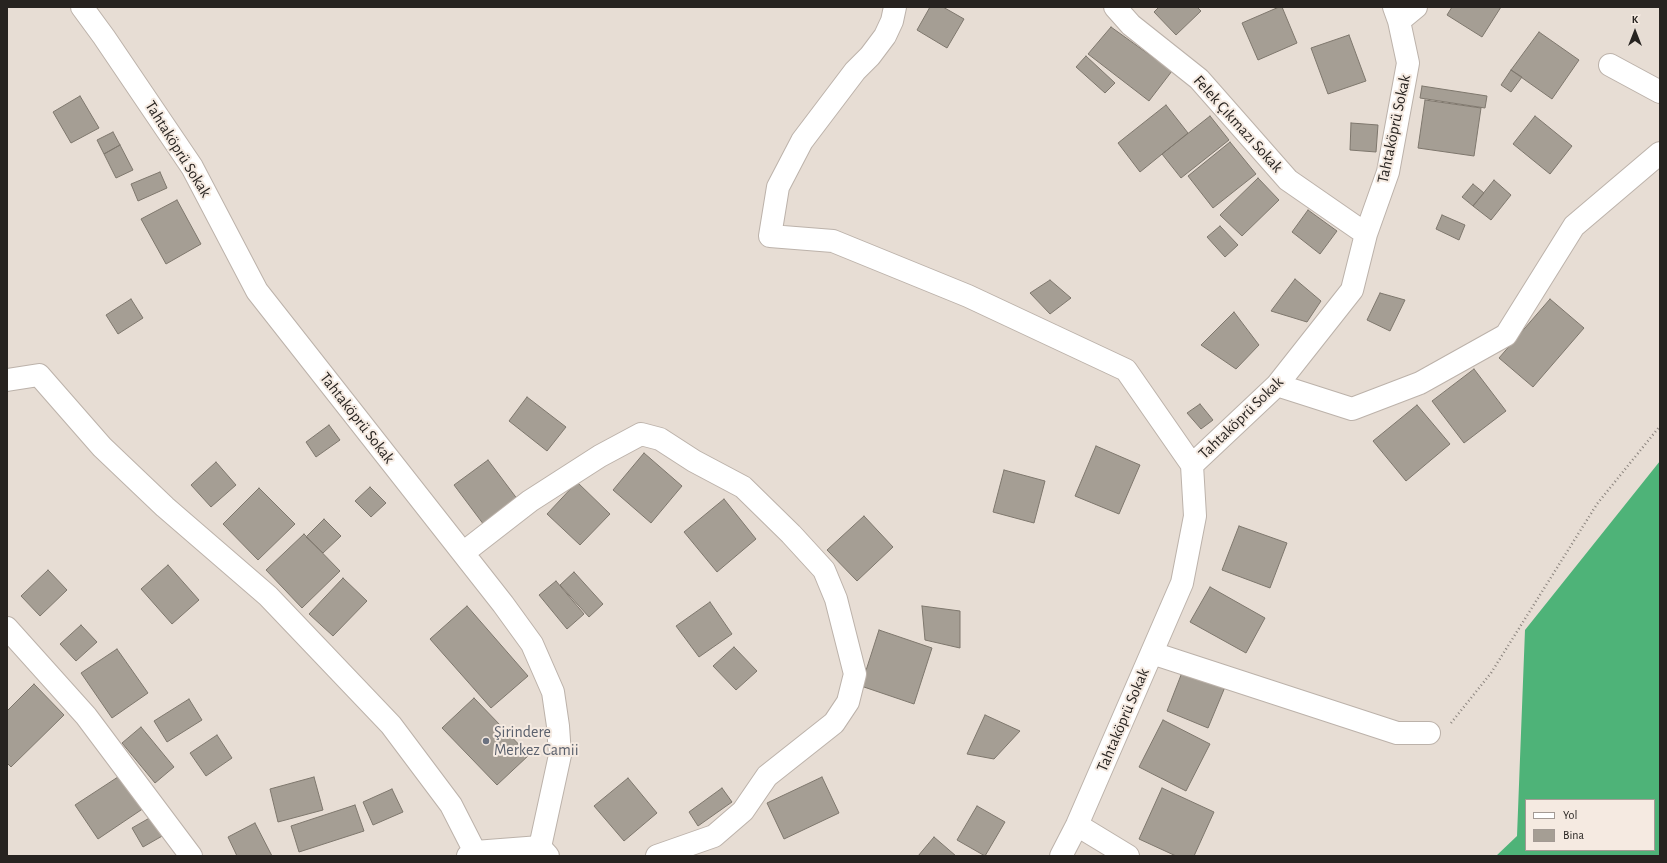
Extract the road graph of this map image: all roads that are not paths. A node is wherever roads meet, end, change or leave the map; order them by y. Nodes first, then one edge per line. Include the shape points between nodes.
1 (82, 7) edge
2 (895, 7) edge
3 (1115, 7) edge
4 (1416, 7) edge
5 (1396, 14) edge
6 (1610, 65) dead end
7 (1660, 92) edge
8 (1660, 153) edge
9 (1366, 234) junction
10 (7, 380) edge
11 (1276, 385) junction
12 (1192, 465) junction
13 (463, 553) junction
14 (7, 628) edge
15 (1152, 653) junction
16 (1429, 733) road end
17 (1077, 825) junction
18 (544, 851) edge
19 (471, 854) edge
20 (191, 856) edge
21 (657, 856) edge
22 (1061, 856) edge
23 (1128, 856) edge

1 - 13 street, Tahtaköprü Sokak via 192,167 257,291
2 - 12 street via 885,36 802,141 778,187 770,236 834,241 968,296 1126,370
3 - 9 street, Felek Çıkmazı Sokak via 1131,25 1199,80 1288,180
4 - 5 street
5 - 9 street, Tahtaköprü Sokak via 1408,63 1388,172
6 - 7 street
8 - 11 street via 1574,226 1506,335 1420,383 1352,409
9 - 11 street, Tahtaköprü Sokak via 1352,290
10 - 19 street via 40,375 108,452 164,507 268,596 391,725 451,805
11 - 12 street, Tahtaköprü Sokak
12 - 15 street, Tahtaköprü Sokak via 1194,516 1182,583
13 - 18 street, Tahtaköprü Sokak via 532,644 553,692 560,755
13 - 21 street via 530,501 600,456 640,434 660,439 694,461 743,487 824,570 836,599 855,674 848,702 834,723 767,776 743,811 714,836
14 - 20 street via 86,716
15 - 16 street via 1397,733
15 - 17 street, Tahtaköprü Sokak
17 - 22 street, Tahtaköprü Sokak
17 - 23 street
18 - 19 street

